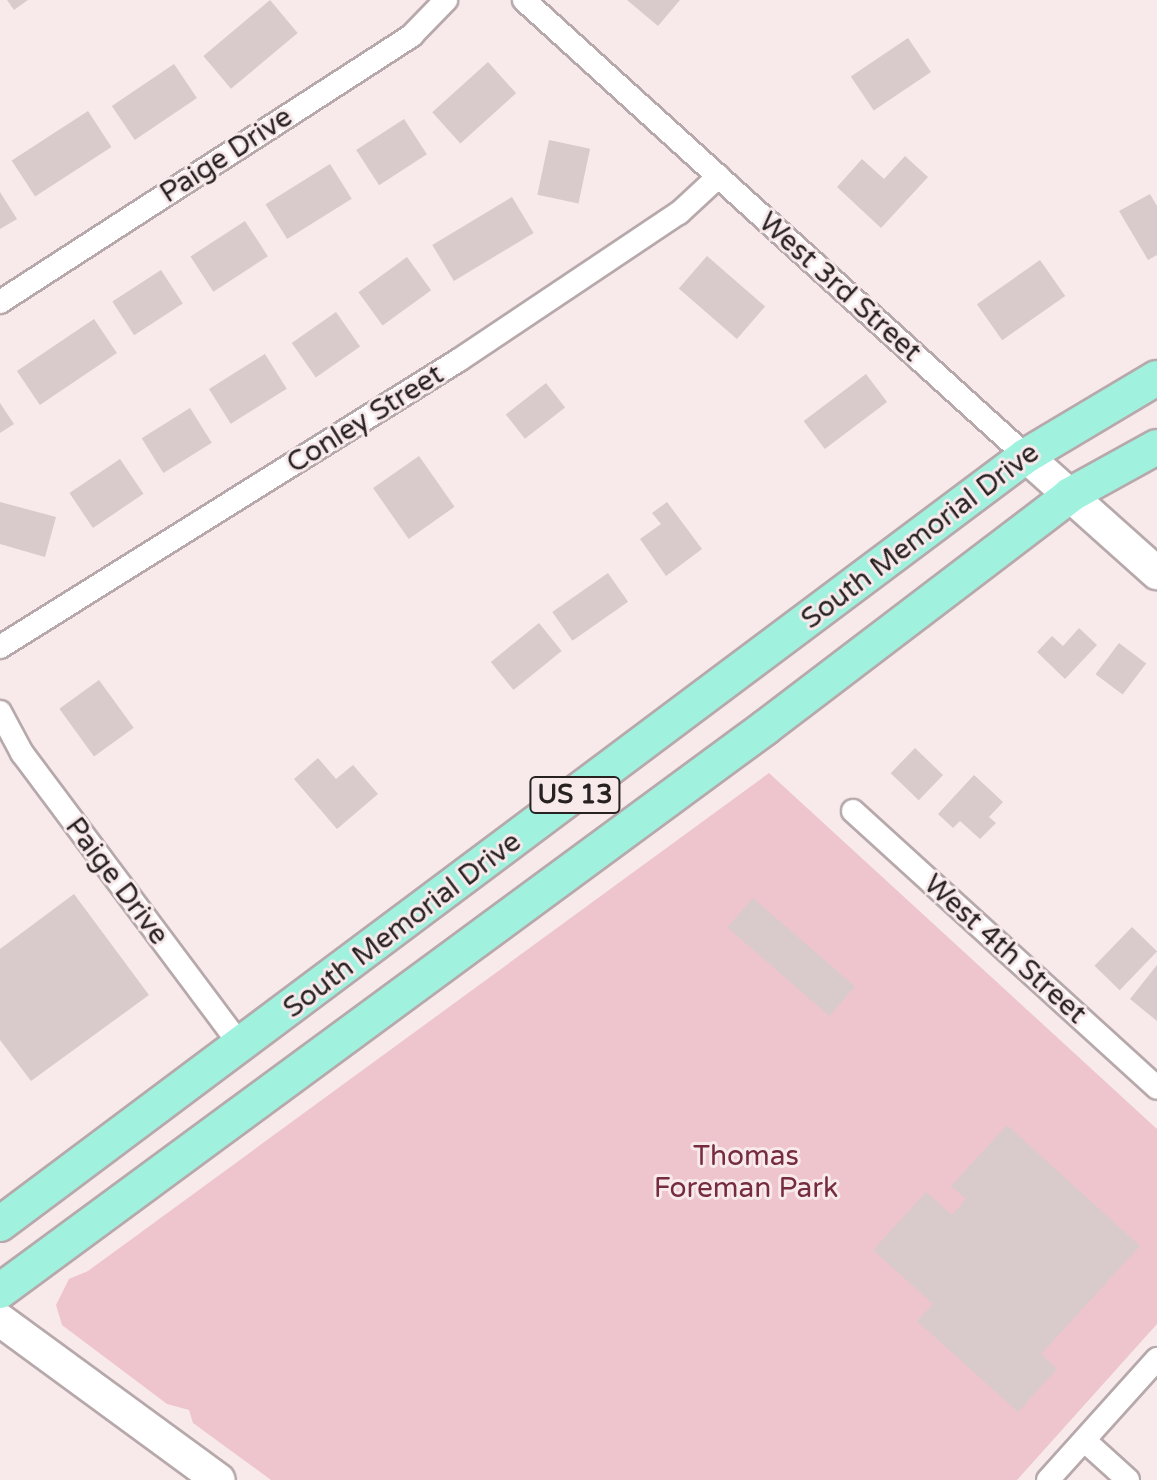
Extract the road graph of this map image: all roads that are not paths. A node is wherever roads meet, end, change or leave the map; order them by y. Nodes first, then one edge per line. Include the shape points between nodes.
1 (446, 0) edge
2 (524, 0) edge
3 (719, 176) junction
4 (0, 302) edge
5 (1157, 378) edge
6 (1157, 447) edge
7 (1026, 456) junction
8 (1070, 495) junction
9 (1157, 573) edge
10 (0, 647) edge
11 (0, 712) edge
12 (853, 811) dead end
13 (241, 1046) junction
14 (1157, 1088) edge
15 (0, 1224) edge
16 (0, 1291) edge
17 (0, 1320) edge
18 (1157, 1359) edge
19 (1085, 1441) junction
20 (219, 1480) edge
21 (1048, 1480) edge
22 (1128, 1480) edge

1 - 4 street, Paige Drive via 412,35
2 - 3 street, West 3rd Street
3 - 7 street, West 3rd Street
3 - 10 street, Conley Street via 679,213 459,360
5 - 7 main road, South Memorial Drive / US 13
6 - 8 main road, South Memorial Drive / US 13
7 - 8 main road, West 3rd Street
7 - 13 main road, South Memorial Drive / US 13
8 - 9 main road, West 3rd Street
8 - 16 main road, South Memorial Drive / US 13 via 753,736
11 - 13 street, Paige Drive via 20,751
12 - 14 street, West 4th Street
13 - 15 main road, South Memorial Drive / US 13
17 - 20 main road
18 - 19 street
19 - 21 street
19 - 22 street

